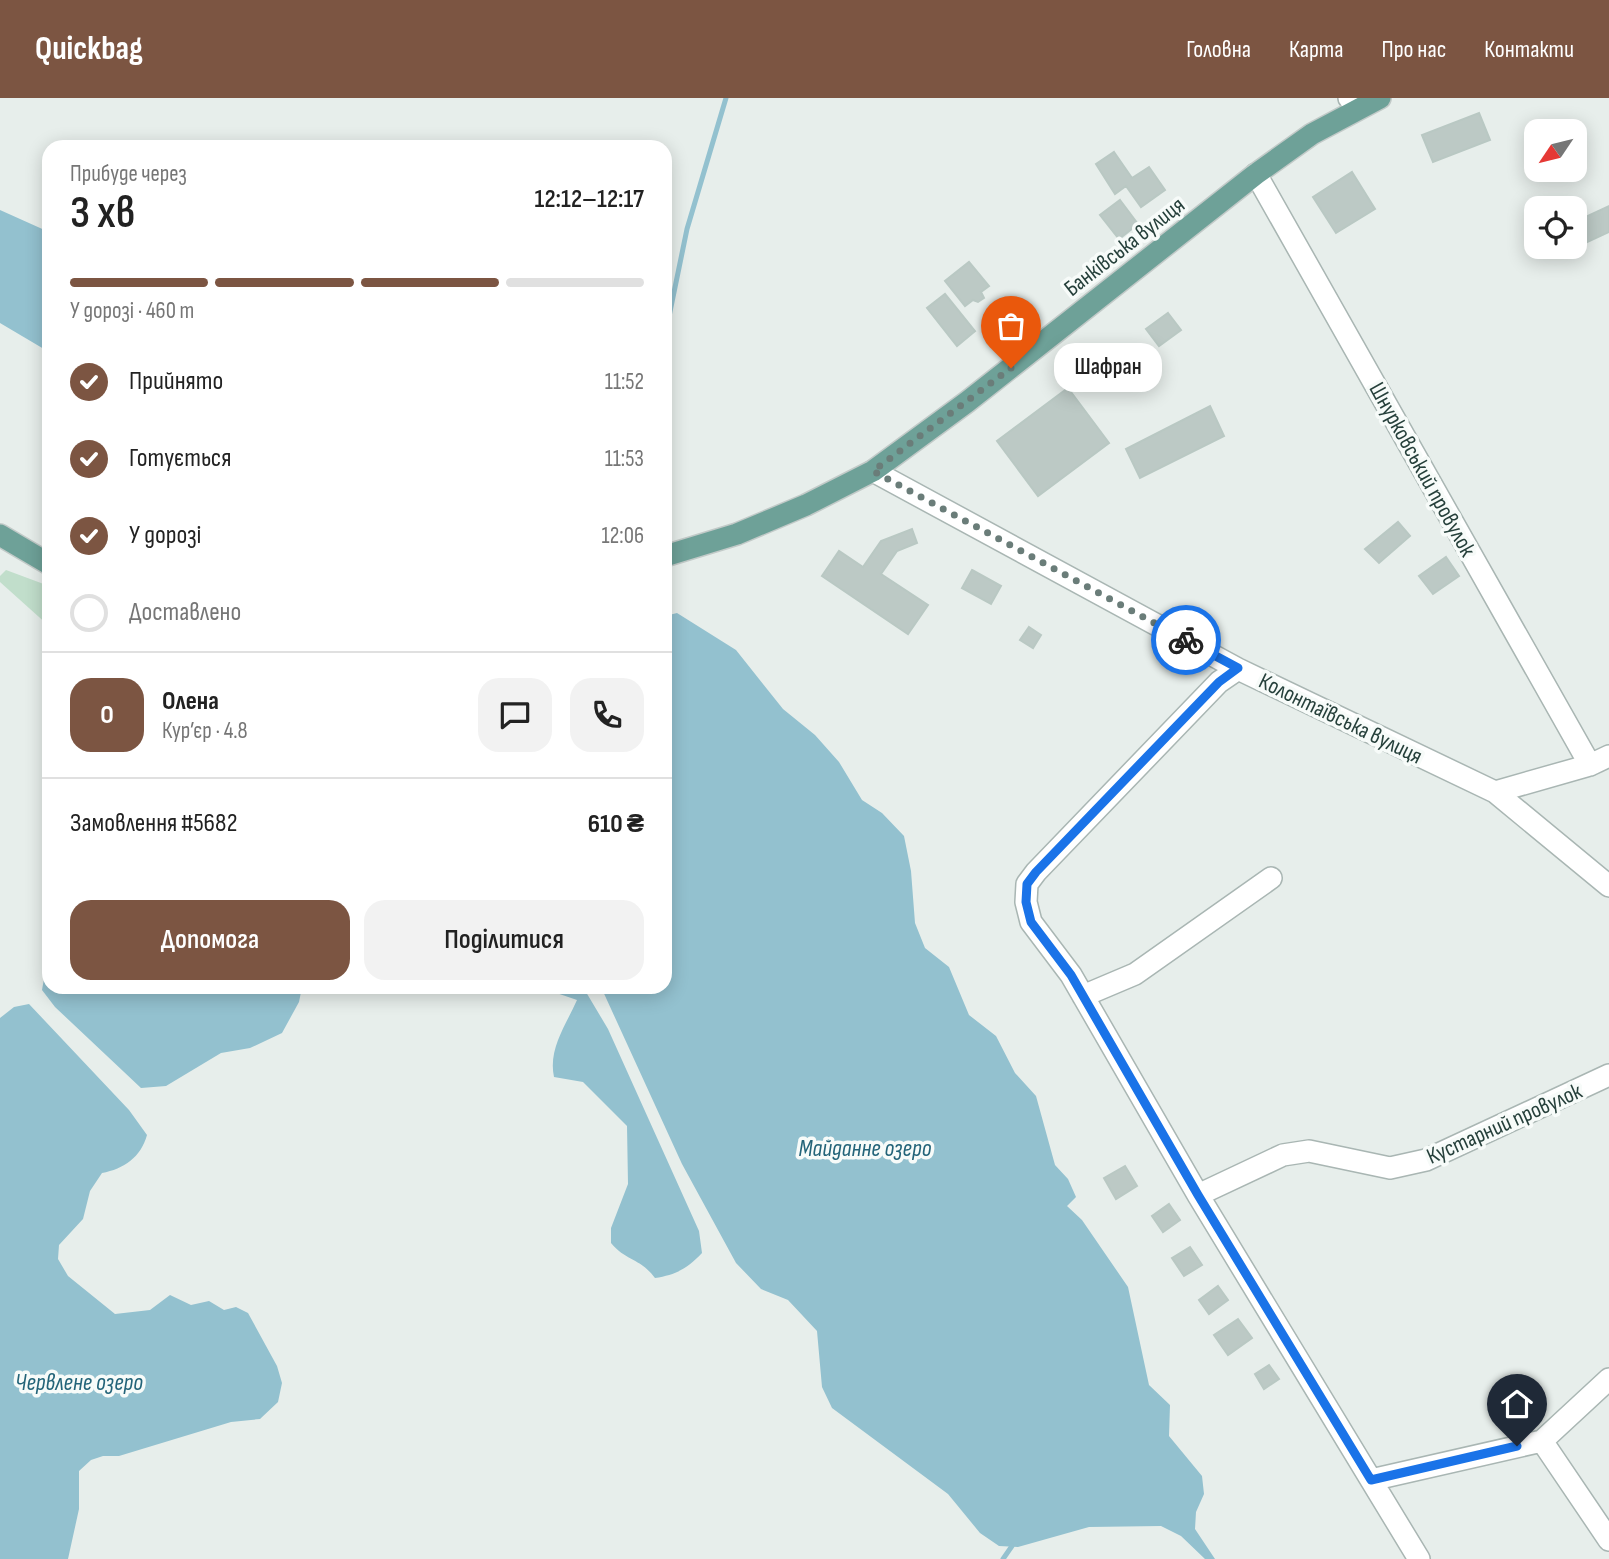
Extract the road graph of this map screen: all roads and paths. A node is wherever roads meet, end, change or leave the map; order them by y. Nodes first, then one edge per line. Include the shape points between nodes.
1 (1380, 98) edge
2 (1354, 103) edge
3 (1256, 174) junction
4 (873, 471) junction
5 (0, 535) edge
6 (672, 554) edge
7 (42, 560) edge
8 (1238, 668) junction
9 (1599, 760) edge
10 (1495, 792) junction
11 (1271, 878) dead end
12 (1609, 886) edge
13 (1083, 996) junction
14 (1609, 1075) edge
15 (1198, 1195) junction
16 (1609, 1379) edge
17 (1542, 1441) junction
18 (1371, 1480) junction
19 (1609, 1540) edge
20 (1419, 1559) edge

1 - 2 main road, Банківська вулиця
2 - 3 main road, Банківська вулиця
3 - 4 main road, Банківська вулиця
3 - 9 street, Шнурковський провулок
4 - 6 main road, Банківська вулиця via 737,534
4 - 8 street, Колонтаївська вулиця
5 - 7 main road
8 - 10 street, Колонтаївська вулиця
8 - 13 street via 1219,682 1027,884 1031,922
9 - 10 street
10 - 12 street, Колонтаївська вулиця
11 - 13 street via 1135,974
13 - 15 street
14 - 15 street, Кустарний провулок via 1426,1160 1390,1168 1296,1152
15 - 18 street
16 - 17 street
17 - 18 street
17 - 19 street
18 - 20 street

